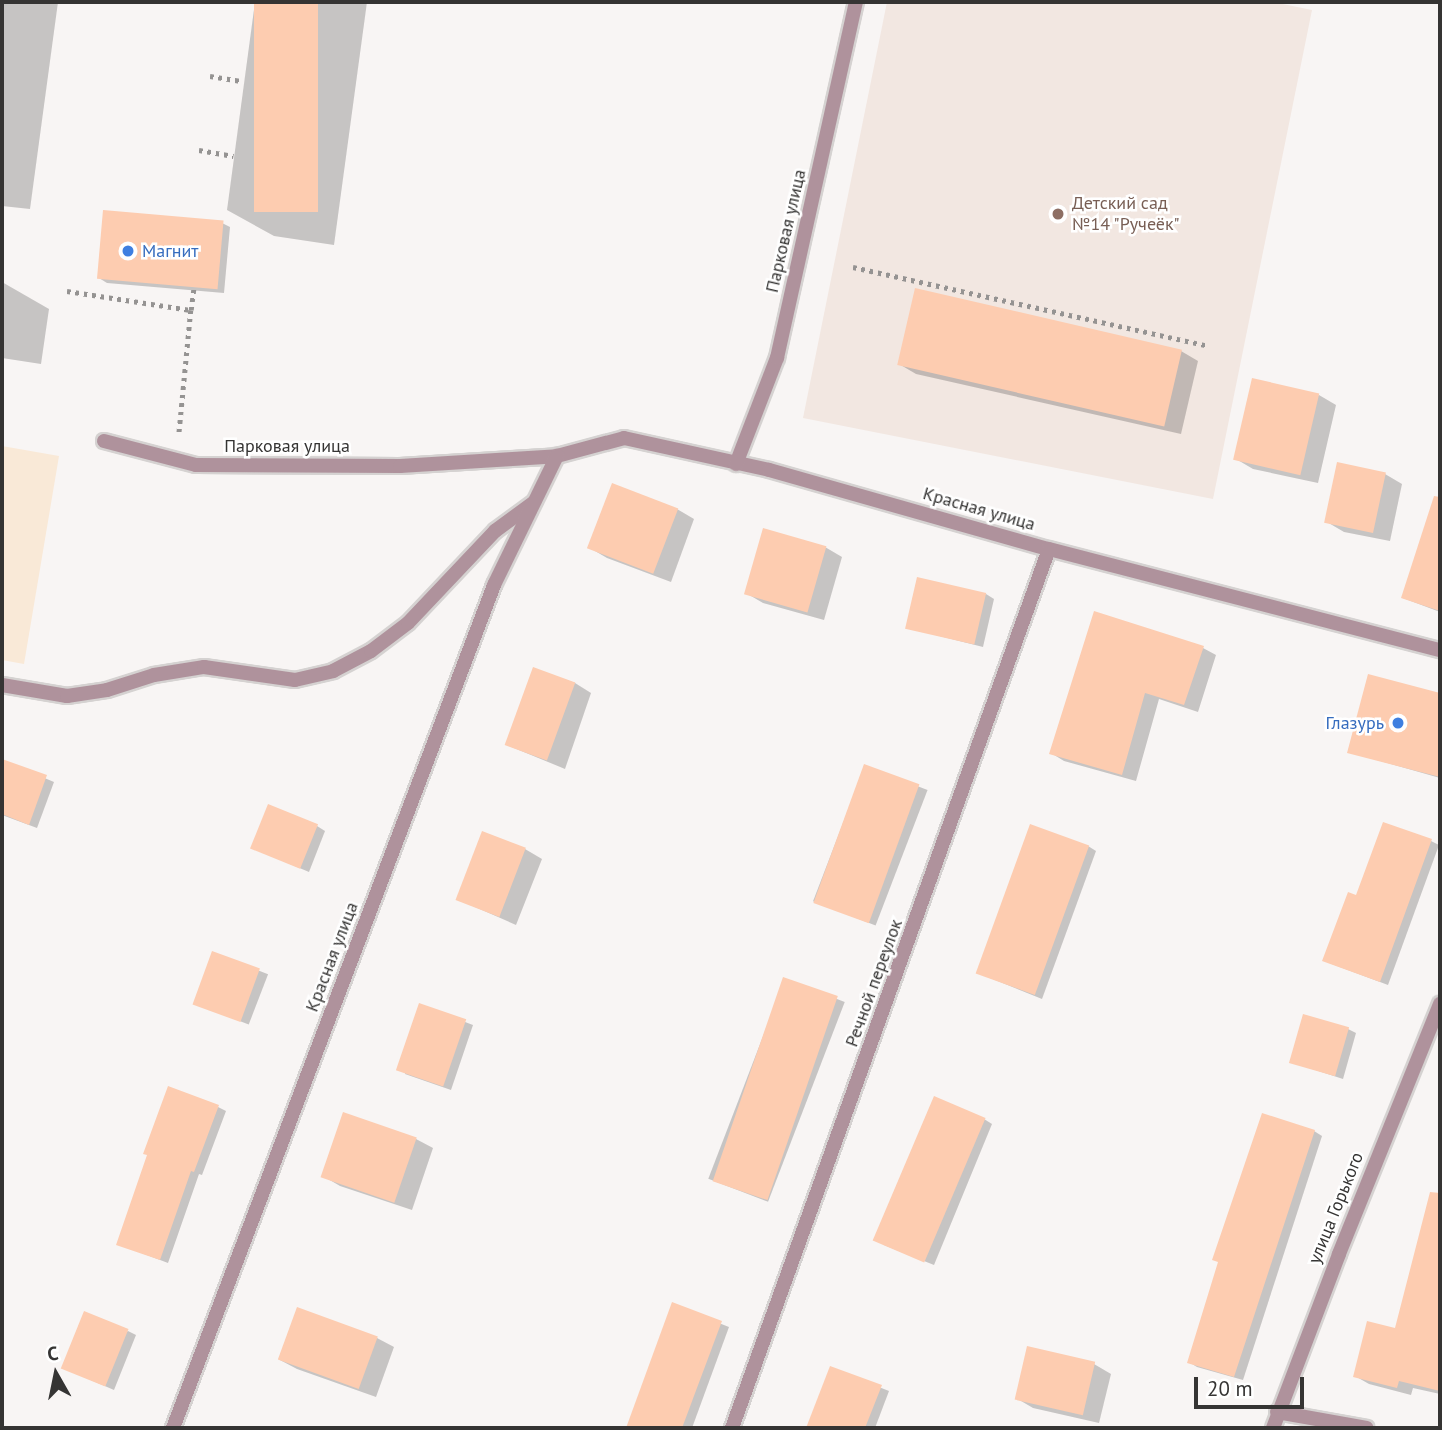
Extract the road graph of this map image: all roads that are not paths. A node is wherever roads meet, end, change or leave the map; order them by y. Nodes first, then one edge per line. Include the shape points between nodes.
1 (856, 2) edge
2 (104, 440) dead end
3 (557, 456) junction
4 (736, 464) junction
5 (534, 502) junction
6 (1049, 549) junction
7 (1440, 650) edge
8 (2, 685) edge
9 (1440, 1004) edge
10 (1277, 1412) junction
11 (173, 1428) edge
12 (732, 1428) edge
13 (1273, 1428) edge
14 (1367, 1428) edge

1 - 4 street, Парковая улица via 777,358
2 - 3 street, Парковая улица via 196,465 400,466
3 - 4 street, Красная улица via 624,438
3 - 5 street, Красная улица
4 - 6 street, Красная улица
5 - 8 street, Красная улица via 495,531 408,623 372,651 333,671 295,680 204,667 67,696
5 - 11 street, Красная улица via 494,584
6 - 7 street, Красная улица
6 - 12 street, Речной переулок
9 - 10 street, улица Горького
10 - 13 street, улица Горького
10 - 14 street

